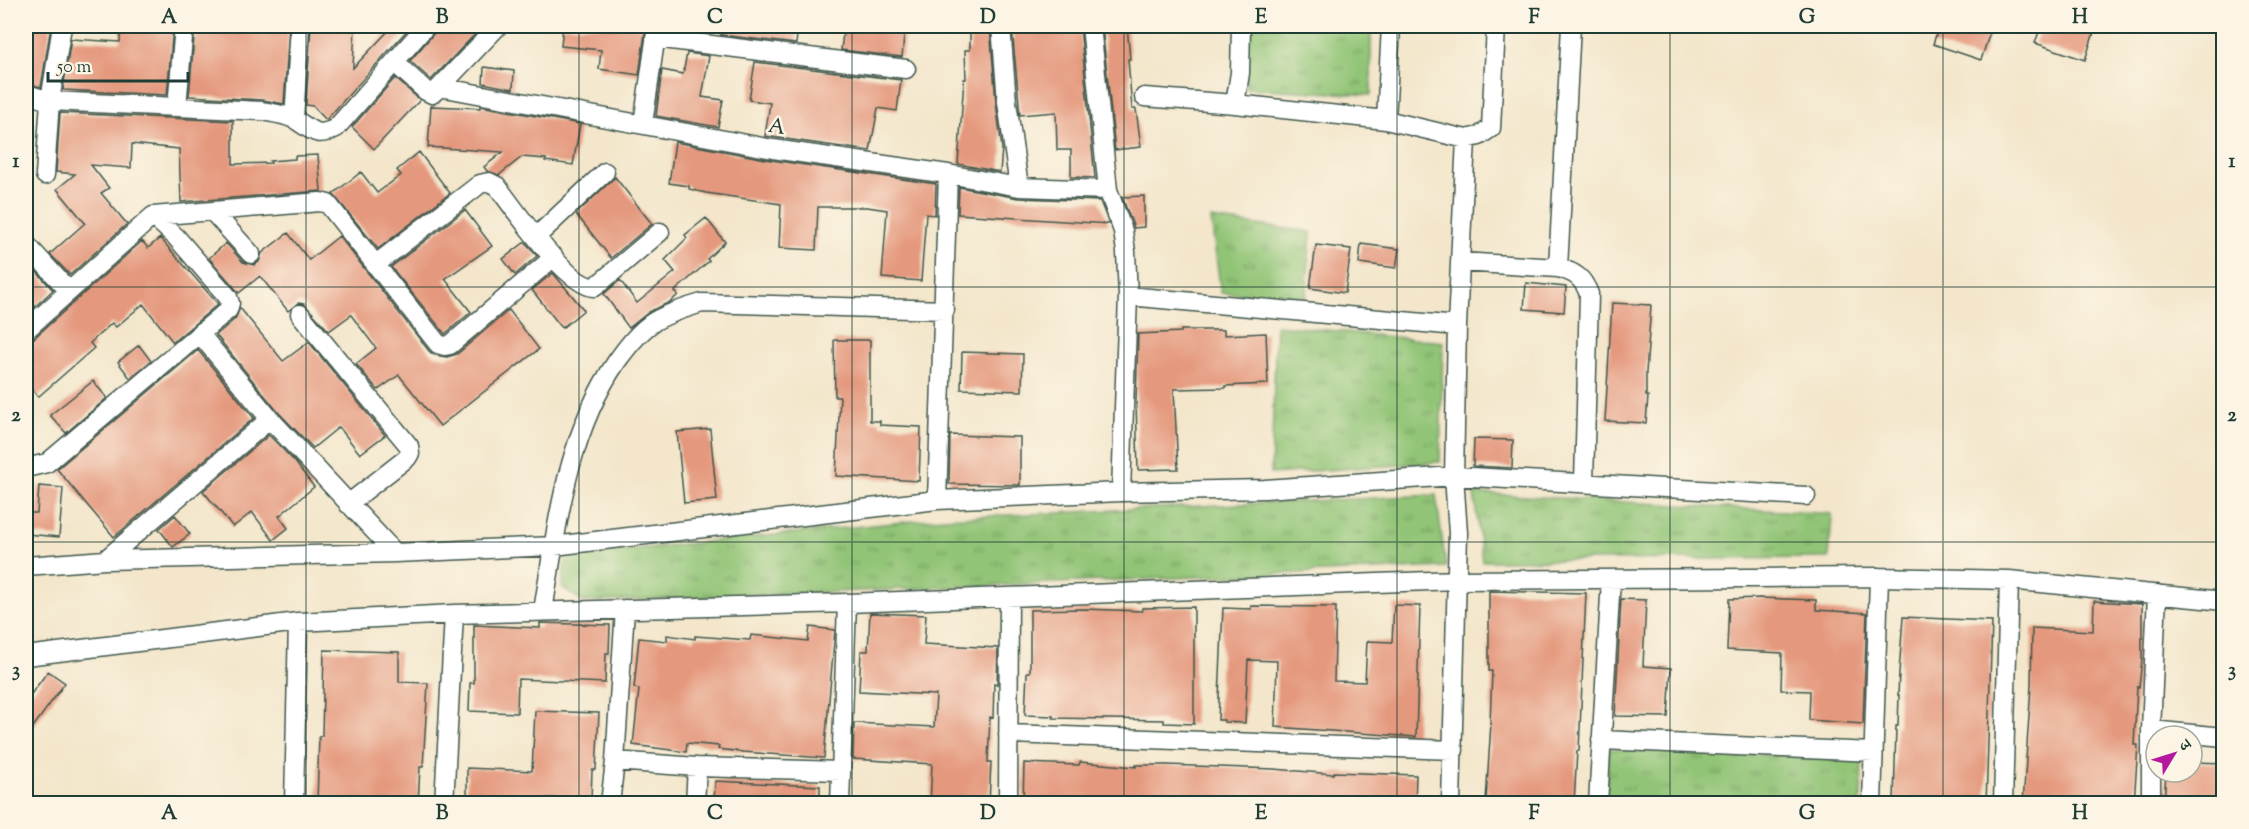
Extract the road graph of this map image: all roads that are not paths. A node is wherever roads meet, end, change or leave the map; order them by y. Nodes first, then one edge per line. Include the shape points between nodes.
1 (62, 26) edge
2 (184, 26) edge
3 (300, 26) edge
4 (426, 26) edge
5 (498, 26) edge
6 (1000, 26) edge
7 (1090, 26) edge
8 (1241, 26) edge
9 (1391, 26) edge
10 (1496, 26) edge
11 (1571, 26) edge
12 (656, 32) edge
13 (394, 62) junction
14 (906, 69) dead end
15 (440, 87) junction
16 (26, 94) edge
17 (1144, 97) dead end
18 (51, 101) junction
19 (1235, 104) junction
20 (177, 107) junction
21 (294, 119) junction
22 (1386, 120) junction
23 (643, 124) junction
24 (1466, 139) junction
25 (605, 172) dead end
26 (948, 174) junction
27 (45, 175) dead end
28 (1019, 187) junction
29 (1108, 190) junction
30 (212, 211) junction
31 (153, 216) junction
32 (660, 231) dead end
33 (536, 237) junction
34 (26, 244) edge
35 (251, 254) dead end
36 (554, 258) junction
37 (1461, 262) junction
38 (375, 265) junction
39 (1558, 268) junction
40 (69, 291) junction
41 (1128, 296) junction
42 (945, 310) junction
43 (300, 314) dead end
44 (1457, 326) junction
45 (26, 330) edge
46 (200, 334) junction
47 (270, 419) junction
48 (26, 468) edge
49 (1454, 476) junction
50 (1584, 482) junction
51 (1121, 492) junction
52 (1806, 496) dead end
53 (937, 500) junction
54 (348, 504) junction
55 (554, 546) junction
56 (395, 553) junction
57 (105, 560) junction
58 (26, 566) edge
59 (1879, 577) junction
60 (1611, 579) junction
61 (1457, 580) junction
62 (2009, 580) junction
63 (2157, 594) junction
64 (1010, 597) junction
65 (2223, 601) edge
66 (847, 603) junction
67 (624, 609) junction
68 (543, 611) junction
69 (454, 614) junction
70 (298, 622) junction
71 (26, 656) edge
72 (2151, 724) edge
73 (1008, 734) junction
74 (2204, 736) edge
75 (2223, 738) edge
76 (1600, 740) junction
77 (1454, 750) junction
78 (1873, 752) junction
79 (615, 761) junction
80 (697, 766) junction
81 (841, 771) junction
82 (2151, 784) edge
83 (294, 804) edge
84 (444, 804) edge
85 (610, 804) edge
86 (695, 804) edge
87 (840, 804) edge
88 (1008, 804) edge
89 (1451, 804) edge
90 (1598, 804) edge
91 (1872, 804) edge
92 (2003, 804) edge
93 (2151, 804) edge

1 - 18 street
2 - 20 street
3 - 21 street
4 - 13 street
5 - 15 street
6 - 28 street
7 - 29 street
8 - 19 street
9 - 22 street
10 - 24 street via 1491,128
11 - 39 street
12 - 14 street
12 - 23 street
13 - 15 street, A via 428,93
13 - 21 street via 336,128 325,134 314,132
15 - 23 street, A
16 - 18 street
17 - 19 street
18 - 20 street
18 - 27 street
19 - 22 street
20 - 21 street via 262,111
22 - 24 street
23 - 26 street, A via 773,149
24 - 37 street
25 - 33 street
26 - 28 street, A
26 - 42 street
28 - 29 street, A
29 - 41 street via 1123,231
30 - 31 street
30 - 35 street
30 - 38 street via 328,204
31 - 40 street
31 - 46 street via 228,297 228,310
32 - 36 street via 595,287 581,284
33 - 36 street
33 - 38 street via 497,186 489,182 480,184
34 - 40 street
36 - 38 street via 445,346 438,344
37 - 39 street
37 - 44 street
39 - 50 street via 1571,271 1584,282 1589,294
40 - 45 street
41 - 44 street
41 - 51 street
42 - 53 street
42 - 55 street via 702,303 653,322 629,344 592,405 575,448
43 - 54 street via 409,446 407,458
44 - 49 street
46 - 47 street
46 - 48 street via 47,463
47 - 54 street
47 - 57 street
49 - 50 street
49 - 51 street via 1265,489
49 - 61 street
50 - 52 street
51 - 53 street
53 - 55 street
54 - 56 street
55 - 56 street
55 - 68 street
56 - 57 street
57 - 58 street
59 - 60 street
59 - 62 street
59 - 78 street
60 - 61 street
60 - 76 street
61 - 64 street
61 - 77 street
62 - 63 street
62 - 92 street
63 - 65 street
63 - 72 street
64 - 66 street
64 - 73 street
66 - 67 street
66 - 81 street
67 - 68 street
67 - 79 street
68 - 69 street
69 - 70 street
69 - 84 street
70 - 71 street
70 - 83 street
73 - 77 street
73 - 88 street
74 - 75 street
76 - 78 street
76 - 90 street
77 - 89 street
78 - 91 street
79 - 80 street
79 - 85 street
80 - 81 street
80 - 86 street
81 - 87 street
82 - 93 street

